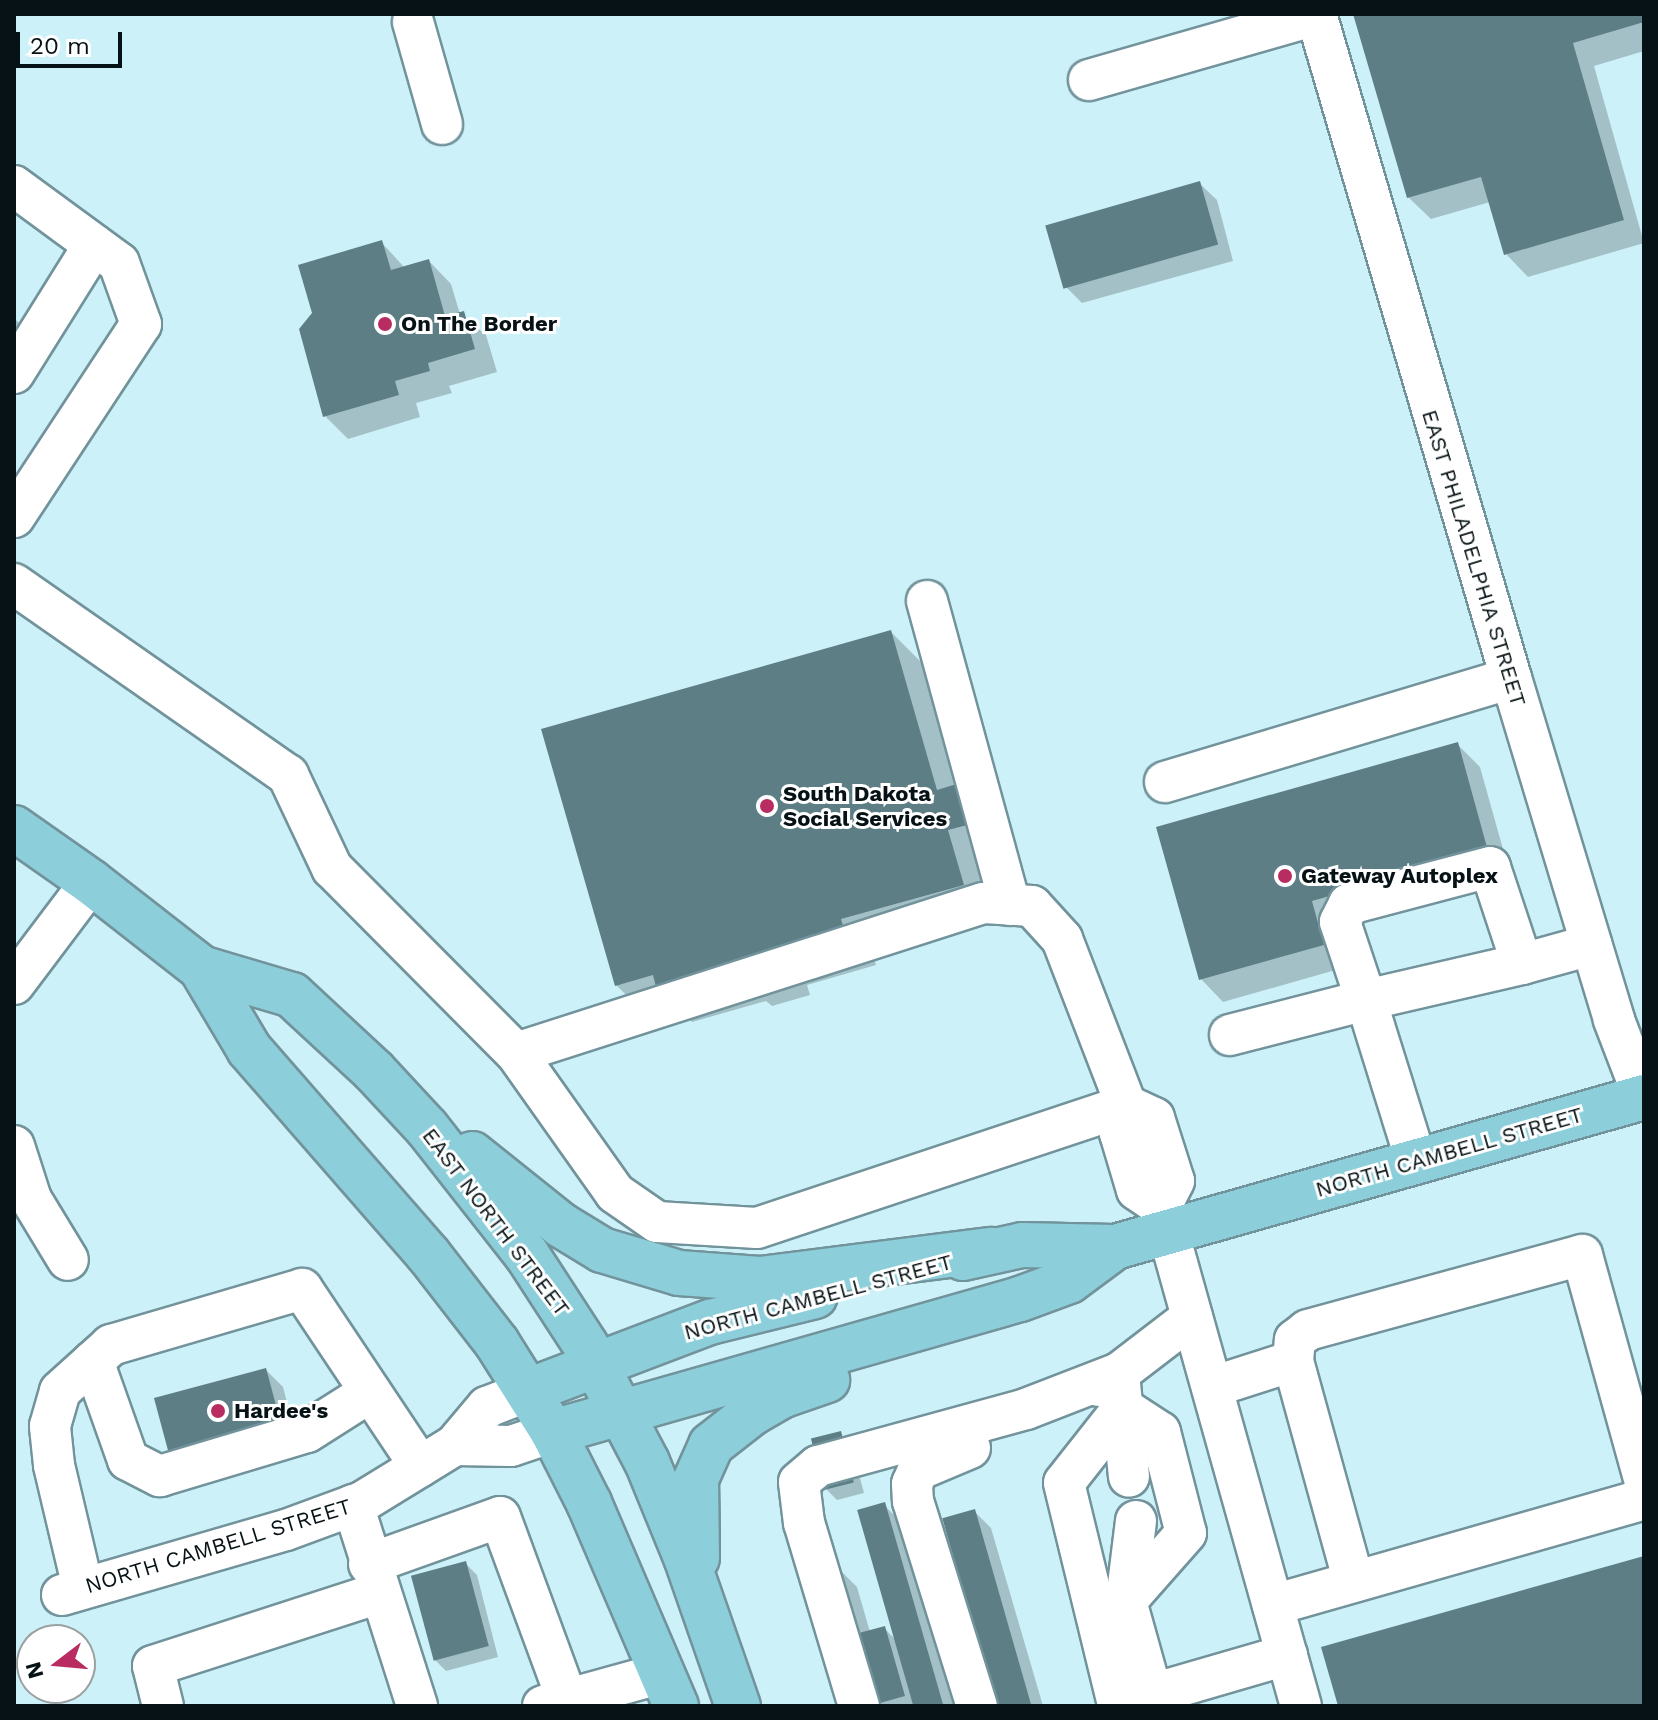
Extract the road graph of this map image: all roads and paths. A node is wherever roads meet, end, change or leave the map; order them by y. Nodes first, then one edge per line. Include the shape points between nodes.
1 (1316, 14) edge
2 (413, 22) dead end
3 (1089, 80) dead end
4 (442, 124) dead end
5 (14, 186) edge
6 (94, 245) junction
7 (14, 373) edge
8 (15, 514) edge
9 (14, 584) edge
10 (927, 601) dead end
11 (1511, 678) junction
12 (1165, 782) dead end
13 (14, 828) edge
14 (91, 882) junction
15 (1010, 905) junction
16 (1591, 945) junction
17 (1522, 964) junction
18 (201, 968) junction
19 (14, 984) edge
20 (1366, 1000) junction
21 (1230, 1035) dead end
22 (516, 1053) junction
23 (374, 1071) junction
24 (1644, 1097) edge
25 (1126, 1105) junction
26 (14, 1146) edge
27 (1416, 1161) junction
28 (1165, 1219) junction
29 (1115, 1247) junction
30 (991, 1250) junction
31 (68, 1260) dead end
32 (1192, 1317) junction
33 (922, 1329) junction
34 (93, 1361) junction
35 (1293, 1361) junction
36 (595, 1365) junction
37 (1212, 1387) junction
38 (528, 1391) junction
39 (1121, 1391) junction
40 (370, 1392) junction
41 (620, 1412) junction
42 (553, 1432) junction
43 (455, 1445) junction
44 (420, 1466) junction
45 (1129, 1477) dead end
46 (1644, 1479) edge
47 (1644, 1499) edge
48 (353, 1505) junction
49 (1136, 1521) dead end
50 (374, 1578) junction
51 (1354, 1582) junction
52 (699, 1593) junction
53 (1126, 1601) junction
54 (1273, 1605) junction
55 (1287, 1655) junction
56 (670, 1690) edge
57 (1152, 1694) junction
58 (555, 1703) edge
59 (163, 1706) edge
60 (417, 1706) edge
61 (738, 1706) edge
62 (859, 1706) edge
63 (977, 1706) edge
64 (1301, 1706) edge

1 - 3 street
1 - 11 street, EAST PHILADELPHIA STREET
2 - 4 street
5 - 6 street
6 - 7 street
6 - 8 street via 119,263 141,324
9 - 22 street via 288,775 332,868
10 - 15 street
11 - 12 street
11 - 16 street, EAST PHILADELPHIA STREET
13 - 14 main road, EAST NORTH STREET
14 - 18 main road, EAST NORTH STREET
14 - 19 street
15 - 22 street via 984,903
15 - 25 street via 1032,906 1062,939
16 - 17 street
16 - 24 street, EAST PHILADELPHIA STREET
17 - 20 street
17 - 20 street via 1490,867 1349,904 1340,922
18 - 23 main road, EAST NORTH STREET via 292,995
18 - 38 main road, EAST NORTH STREET via 249,1049 428,1254
20 - 21 street
20 - 27 street
22 - 25 street via 615,1193 657,1222 757,1228
23 - 30 main road via 561,1225 602,1250 646,1266 706,1277 760,1279
23 - 36 main road, EAST NORTH STREET via 509,1231
24 - 27 main road, NORTH CAMBELL STREET
25 - 28 street via 1120,1133 1137,1190
26 - 31 street via 31,1199
27 - 28 main road, NORTH CAMBELL STREET
28 - 29 main road, NORTH CAMBELL STREET
28 - 32 street
29 - 30 main road, NORTH CAMBELL STREET via 1022,1245
29 - 33 main road, NORTH CAMBELL STREET via 1069,1281
30 - 36 main road, NORTH CAMBELL STREET via 710,1322
32 - 37 street
32 - 39 street
33 - 41 main road, NORTH CAMBELL STREET
33 - 52 main road via 862,1368 781,1396 711,1445 696,1479
34 - 40 street via 111,1345 302,1289
34 - 40 street via 128,1460 160,1476 307,1432
34 - 48 street, NORTH CAMBELL STREET via 60,1391 50,1426 73,1591 286,1530
35 - 37 street
35 - 46 street via 1295,1340 1308,1330 1582,1255
35 - 51 street
36 - 38 main road, NORTH CAMBELL STREET
36 - 41 main road, EAST NORTH STREET
37 - 54 street
38 - 42 main road, EAST NORTH STREET
38 - 43 street, NORTH CAMBELL STREET via 487,1407
39 - 45 street
39 - 53 street via 1160,1432 1186,1533
39 - 57 street via 1064,1483 1118,1704
39 - 62 street via 1026,1409 818,1466 799,1482 804,1523
39 - 63 street via 1057,1411 918,1470 913,1501
40 - 44 street
41 - 42 main road, NORTH CAMBELL STREET
41 - 52 main road, EAST NORTH STREET via 647,1462
42 - 43 street, NORTH CAMBELL STREET via 511,1446
42 - 56 main road, EAST NORTH STREET
43 - 44 street, NORTH CAMBELL STREET
44 - 48 street, NORTH CAMBELL STREET
47 - 51 street
48 - 50 street
49 - 53 street
50 - 58 street via 500,1517
50 - 59 street via 153,1666
50 - 60 street
51 - 54 street
52 - 61 main road, EAST NORTH STREET
53 - 57 street
54 - 55 street
55 - 57 street
55 - 64 street
56 - 58 street

